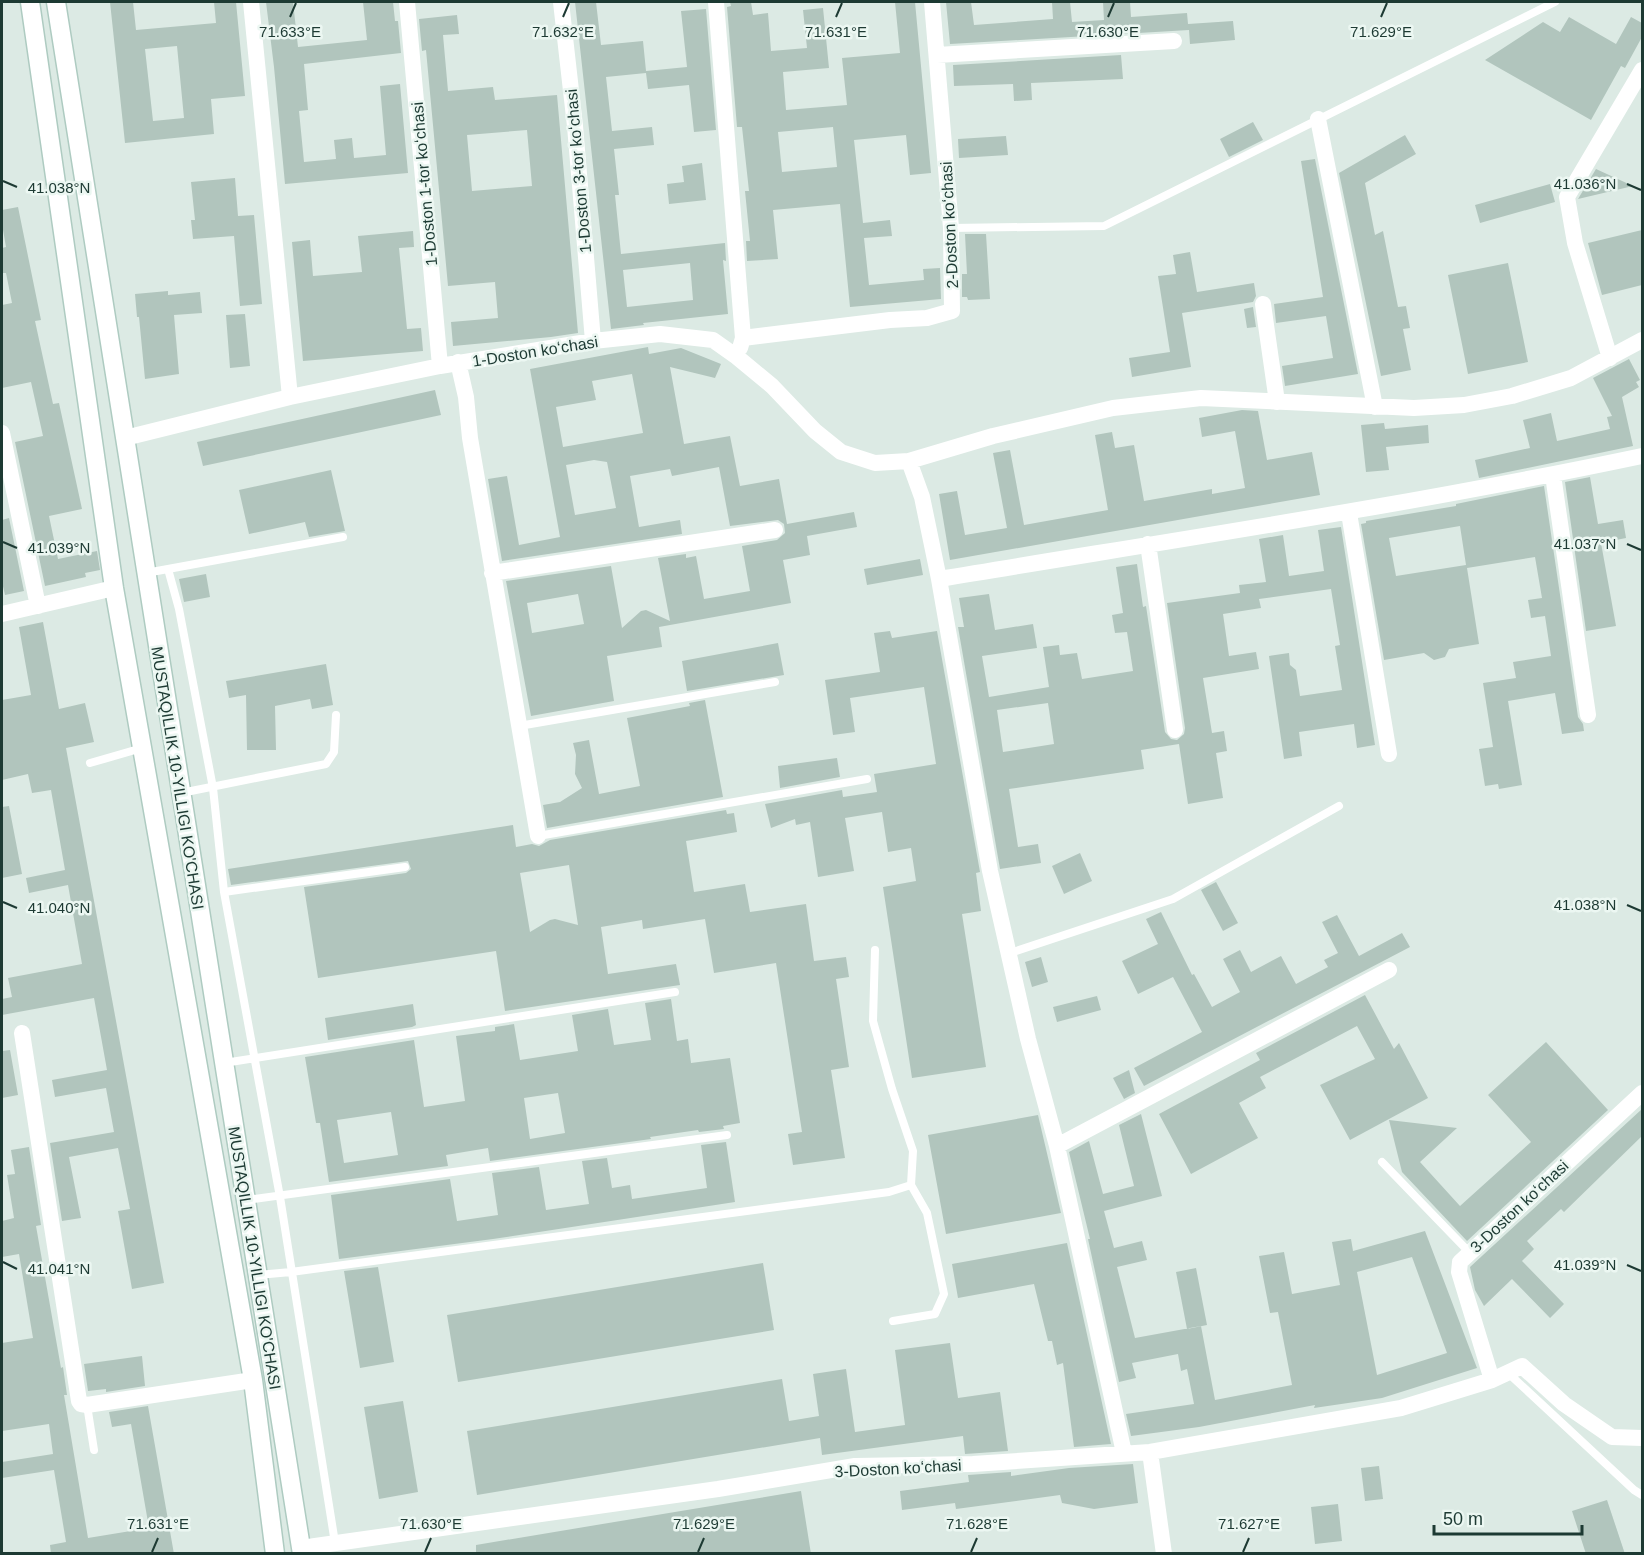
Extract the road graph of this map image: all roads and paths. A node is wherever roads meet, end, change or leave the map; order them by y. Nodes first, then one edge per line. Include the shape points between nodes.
1 (30, 2) edge
2 (56, 2) edge
3 (251, 2) edge
4 (407, 2) edge
5 (561, 2) edge
6 (716, 2) edge
7 (932, 2) edge
8 (1555, 2) edge
9 (1174, 41) dead end
10 (936, 55) junction
11 (1642, 70) edge
12 (1318, 119) junction
13 (951, 228) junction
14 (1263, 304) dead end
15 (743, 338) junction
16 (1642, 340) edge
17 (593, 341) junction
18 (738, 357) junction
19 (1610, 358) junction
20 (458, 362) junction
21 (440, 366) junction
22 (290, 397) junction
23 (1277, 402) junction
24 (1375, 407) junction
25 (2, 433) edge
26 (125, 438) junction
27 (1642, 456) edge
28 (909, 461) junction
29 (1553, 475) junction
30 (1349, 513) junction
31 (775, 530) dead end
32 (343, 537) dead end
33 (1148, 544) junction
34 (168, 569) junction
35 (146, 573) junction
36 (492, 573) junction
37 (939, 579) junction
38 (114, 588) junction
39 (38, 606) junction
40 (2, 614) edge
41 (775, 682) dead end
42 (336, 715) dead end
43 (1588, 715) dead end
44 (518, 726) junction
45 (1175, 730) dead end
46 (142, 747) junction
47 (1389, 754) dead end
48 (90, 763) dead end
49 (867, 779) dead end
50 (213, 788) junction
51 (181, 793) junction
52 (1339, 806) dead end
53 (538, 836) joint
54 (405, 867) dead end
55 (224, 892) junction
56 (875, 950) dead end
57 (1010, 953) junction
58 (1389, 970) dead end
59 (675, 992) dead end
60 (22, 1032) dead end
61 (255, 1059) junction
62 (224, 1063) junction
63 (1642, 1093) edge
64 (727, 1135) dead end
65 (1058, 1146) junction
66 (1382, 1162) dead end
67 (911, 1185) junction
68 (280, 1197) junction
69 (246, 1200) junction
70 (1468, 1252) junction
71 (291, 1272) junction
72 (258, 1275) junction
73 (894, 1321) dead end
74 (1499, 1376) junction
75 (253, 1380) junction
76 (87, 1405) junction
77 (1642, 1438) edge
78 (94, 1449) dead end
79 (1149, 1452) junction
80 (1124, 1453) junction
81 (1642, 1495) edge
82 (335, 1543) junction
83 (302, 1551) edge
84 (275, 1554) edge
85 (1164, 1554) edge

1 - 38 main road, MUSTAQILLIK 10-YILLIGI KO'CHASI
2 - 26 main road, MUSTAQILLIK 10-YILLIGI KO'CHASI
3 - 22 street
4 - 21 street, 1-Doston 1-tor koʻchasi
5 - 17 street, 1-Doston 3-tor koʻchasi
6 - 15 street
7 - 10 street, 2-Doston koʻchasi
8 - 12 lane
9 - 10 street
10 - 13 street, 2-Doston koʻchasi
11 - 19 street via 1567,197 1575,243
12 - 13 lane via 1104,226
12 - 24 street
13 - 15 street, 2-Doston koʻchasi via 952,311 927,318
14 - 23 street
15 - 18 street
16 - 19 street, 1-Doston koʻchasi
17 - 18 street, 1-Doston koʻchasi via 660,334 713,340
17 - 20 street, 1-Doston koʻchasi
18 - 28 street, 1-Doston koʻchasi via 841,452 875,463
19 - 24 street, 1-Doston koʻchasi via 1571,378 1512,396 1464,405
20 - 21 street, 1-Doston koʻchasi
20 - 36 street
21 - 22 street, 1-Doston koʻchasi
22 - 26 street, 1-Doston koʻchasi
23 - 24 street, 1-Doston koʻchasi
23 - 28 street, 1-Doston koʻchasi via 1201,398 1113,408 993,436
25 - 39 street
26 - 35 main road, MUSTAQILLIK 10-YILLIGI KO'CHASI
27 - 29 street
28 - 37 street via 922,497
29 - 30 street
29 - 43 street
30 - 33 street
30 - 47 street
31 - 36 street
32 - 34 lane
33 - 37 street
33 - 45 street
34 - 35 lane
34 - 50 lane
35 - 51 main road, MUSTAQILLIK 10-YILLIGI KO'CHASI
36 - 44 street
37 - 57 street via 990,871
38 - 39 street
38 - 46 main road, MUSTAQILLIK 10-YILLIGI KO'CHASI
39 - 40 street
41 - 44 lane
42 - 50 lane via 334,752 326,764
44 - 53 street
46 - 48 lane
46 - 75 main road, MUSTAQILLIK 10-YILLIGI KO'CHASI
49 - 53 lane
50 - 51 lane
50 - 55 lane
51 - 62 main road, MUSTAQILLIK 10-YILLIGI KO'CHASI
52 - 57 lane via 1173,899
54 - 55 lane
55 - 61 lane
56 - 67 lane via 873,1021 913,1150
57 - 65 street via 1028,1039
58 - 65 street
59 - 61 lane
60 - 76 street via 78,1395 81,1404
61 - 62 lane
61 - 68 lane
62 - 69 main road, MUSTAQILLIK 10-YILLIGI KO'CHASI
63 - 70 street, 3-Doston koʻchasi
64 - 68 lane
65 - 80 street
66 - 70 lane
67 - 71 lane via 889,1192
67 - 73 lane via 927,1213 944,1294 935,1314
68 - 69 lane
68 - 71 lane
69 - 72 main road, MUSTAQILLIK 10-YILLIGI KO'CHASI
70 - 74 street, 3-Doston koʻchasi via 1460,1262 1459,1272
71 - 72 lane
71 - 82 lane
72 - 83 main road, MUSTAQILLIK 10-YILLIGI KO'CHASI
74 - 77 street, 3-Doston koʻchasi via 1522,1366 1564,1404 1612,1437
74 - 79 street, 3-Doston koʻchasi via 1401,1408
74 - 81 lane
75 - 76 street
75 - 84 main road, MUSTAQILLIK 10-YILLIGI KO'CHASI
76 - 78 lane
79 - 80 street, 3-Doston koʻchasi
79 - 85 street
80 - 82 street, 3-Doston koʻchasi via 973,1464 855,1466
82 - 83 street, 3-Doston koʻchasi

